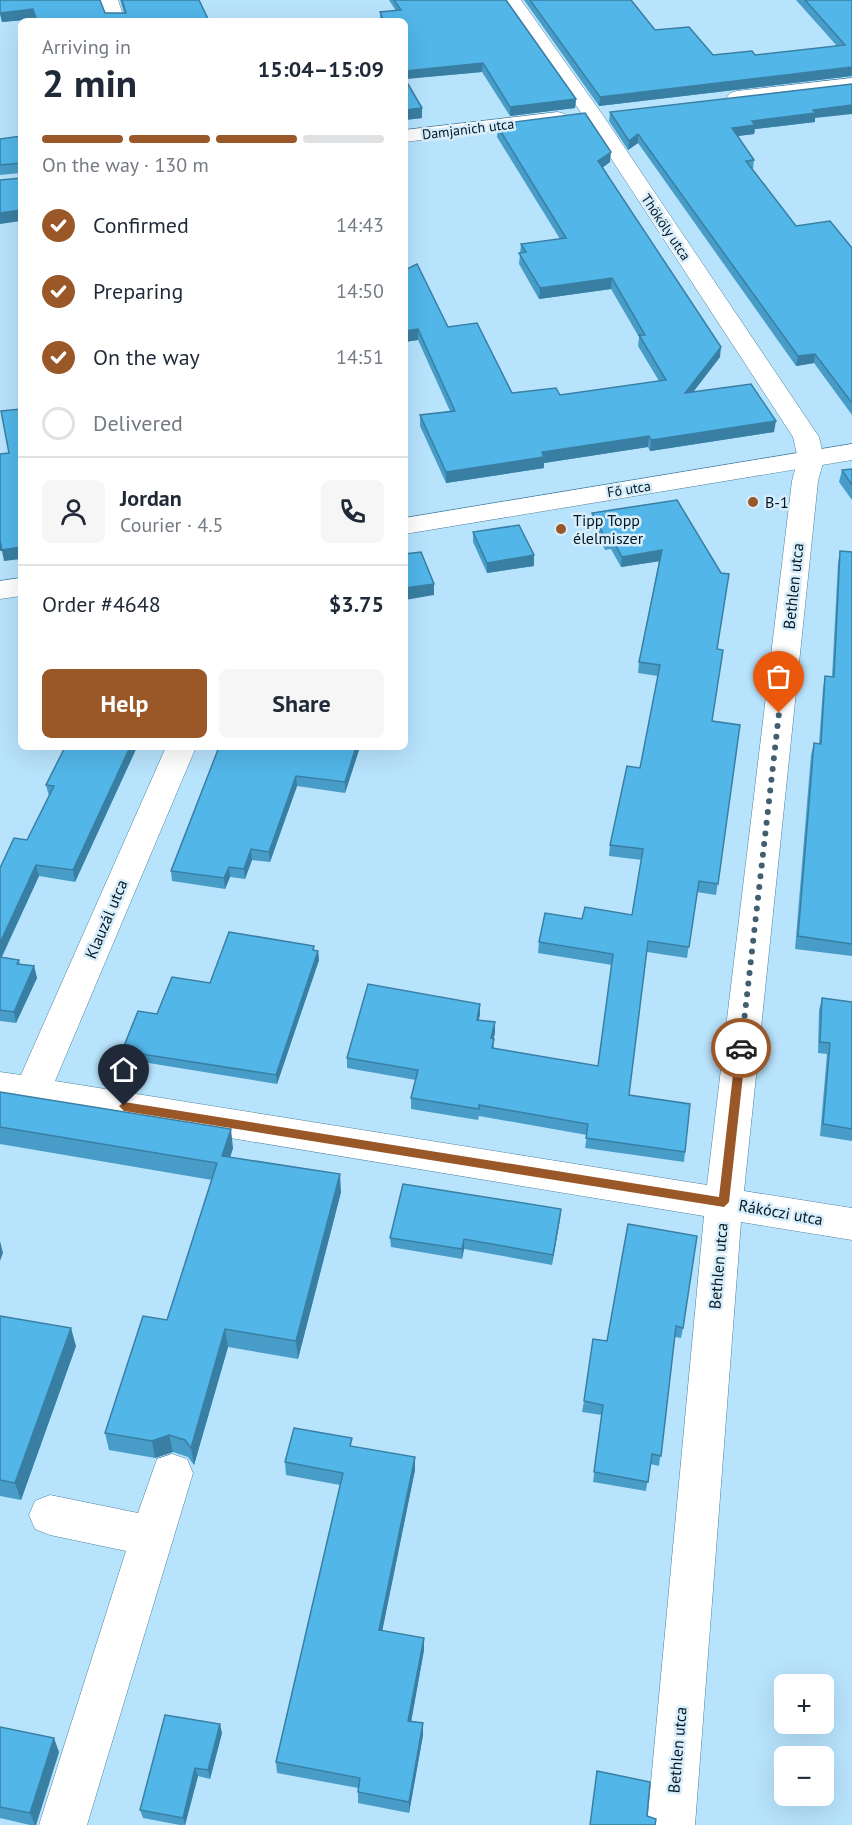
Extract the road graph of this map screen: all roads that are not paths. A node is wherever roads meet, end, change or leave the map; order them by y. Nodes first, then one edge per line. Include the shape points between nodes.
1 (109, 0) edge
2 (512, 0) edge
3 (115, 18) edge
4 (852, 84) edge
5 (722, 99) edge
6 (615, 112) edge
7 (592, 114) junction
8 (408, 136) edge
9 (852, 452) edge
10 (811, 459) junction
11 (408, 526) edge
12 (18, 587) edge
13 (0, 590) edge
14 (180, 750) edge
15 (16, 1089) edge
16 (724, 1202) junction
17 (852, 1224) edge
18 (172, 1473) dead end
19 (50, 1515) dead end
20 (152, 1536) junction
21 (63, 1825) edge
22 (671, 1825) edge

1 - 3 street
2 - 7 street, Thököly utca
4 - 5 street
6 - 7 street, Damjanich utca
7 - 8 street, Damjanich utca
7 - 10 street, Thököly utca via 806,437
9 - 10 street, Fő utca
10 - 11 street, Fő utca
10 - 16 street, Bethlen utca via 805,481
12 - 13 street
14 - 15 street, Klauzál utca
15 - 16 street, Rákóczi utca
16 - 17 street, Rákóczi utca
16 - 22 street, Bethlen utca
18 - 20 street
19 - 20 street
20 - 21 street

